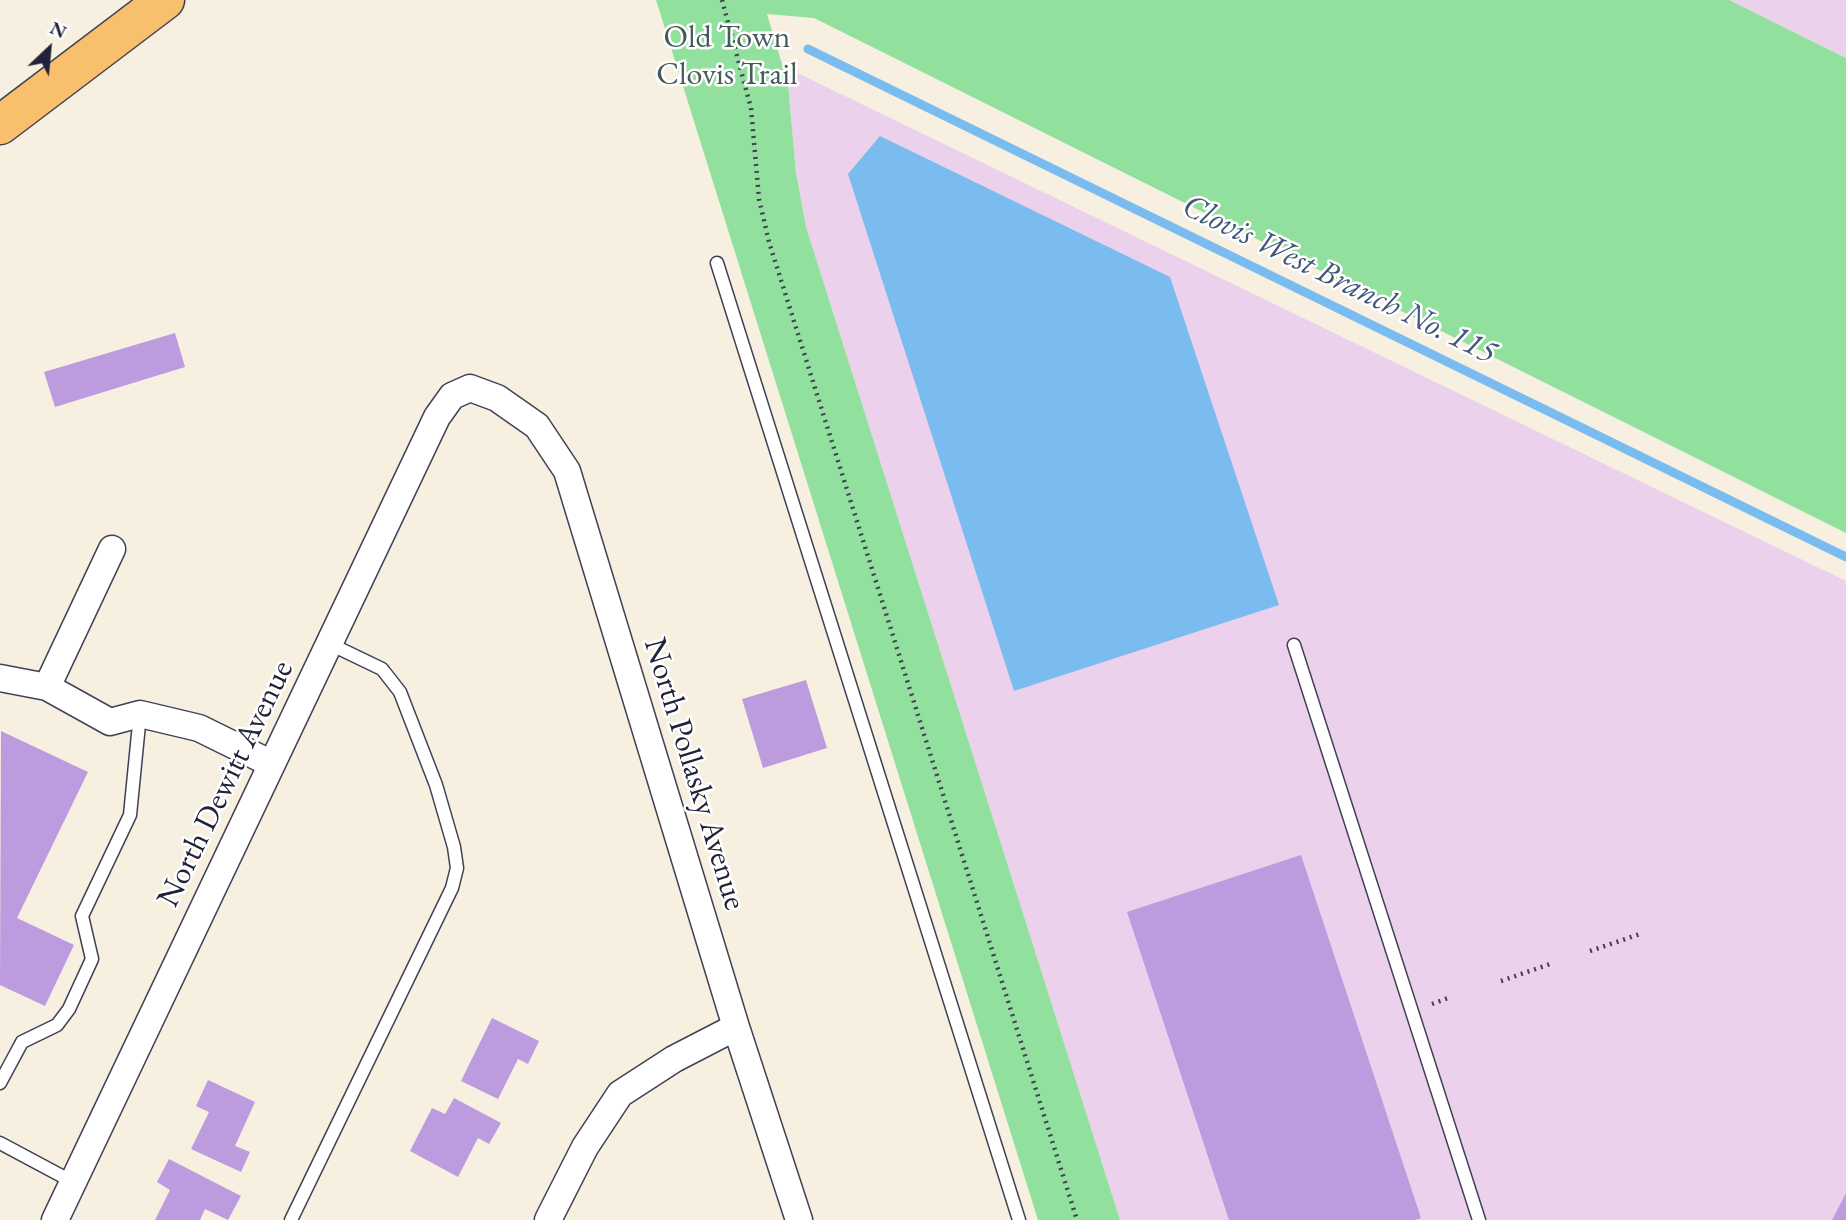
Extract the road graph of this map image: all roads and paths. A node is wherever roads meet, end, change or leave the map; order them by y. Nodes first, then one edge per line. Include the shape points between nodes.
1 (165, 0) edge
2 (722, 0) edge
3 (0, 125) edge
4 (717, 262) dead end
5 (470, 387) joint
6 (112, 549) dead end
7 (330, 644) junction
8 (1294, 646) dead end
9 (0, 678) edge
10 (47, 687) junction
11 (140, 714) junction
12 (272, 765) junction
13 (1643, 933) dead end
14 (1590, 951) dead end
15 (1553, 963) dead end
16 (1501, 981) dead end
17 (1448, 998) dead end
18 (1430, 1004) dead end
19 (736, 1027) junction
20 (0, 1083) edge
21 (0, 1143) edge
22 (73, 1182) junction
23 (55, 1220) edge
24 (291, 1220) edge
25 (548, 1220) edge
26 (799, 1220) edge
27 (1019, 1220) edge
28 (1077, 1220) edge
29 (1479, 1220) edge

1 - 3 highway
2 - 28 path via 751,108 759,200 769,242
4 - 27 lane
5 - 7 street, North Dewitt Avenue via 452,396 437,417
5 - 19 street, North Pollasky Avenue via 497,398 537,426 567,471
6 - 10 street
7 - 12 street, North Dewitt Avenue
7 - 24 lane via 382,670 400,692 436,785 457,868 447,900
8 - 29 lane
9 - 10 street
10 - 11 street via 110,722
11 - 12 street via 199,729
11 - 20 lane via 130,815 82,916 92,959 69,1009 57,1025 22,1042
12 - 22 street, North Dewitt Avenue
13 - 14 path
15 - 16 path
17 - 18 path
19 - 25 street via 674,1059 621,1094 585,1147
19 - 26 street, North Pollasky Avenue
21 - 22 lane
22 - 23 street, North Dewitt Avenue

